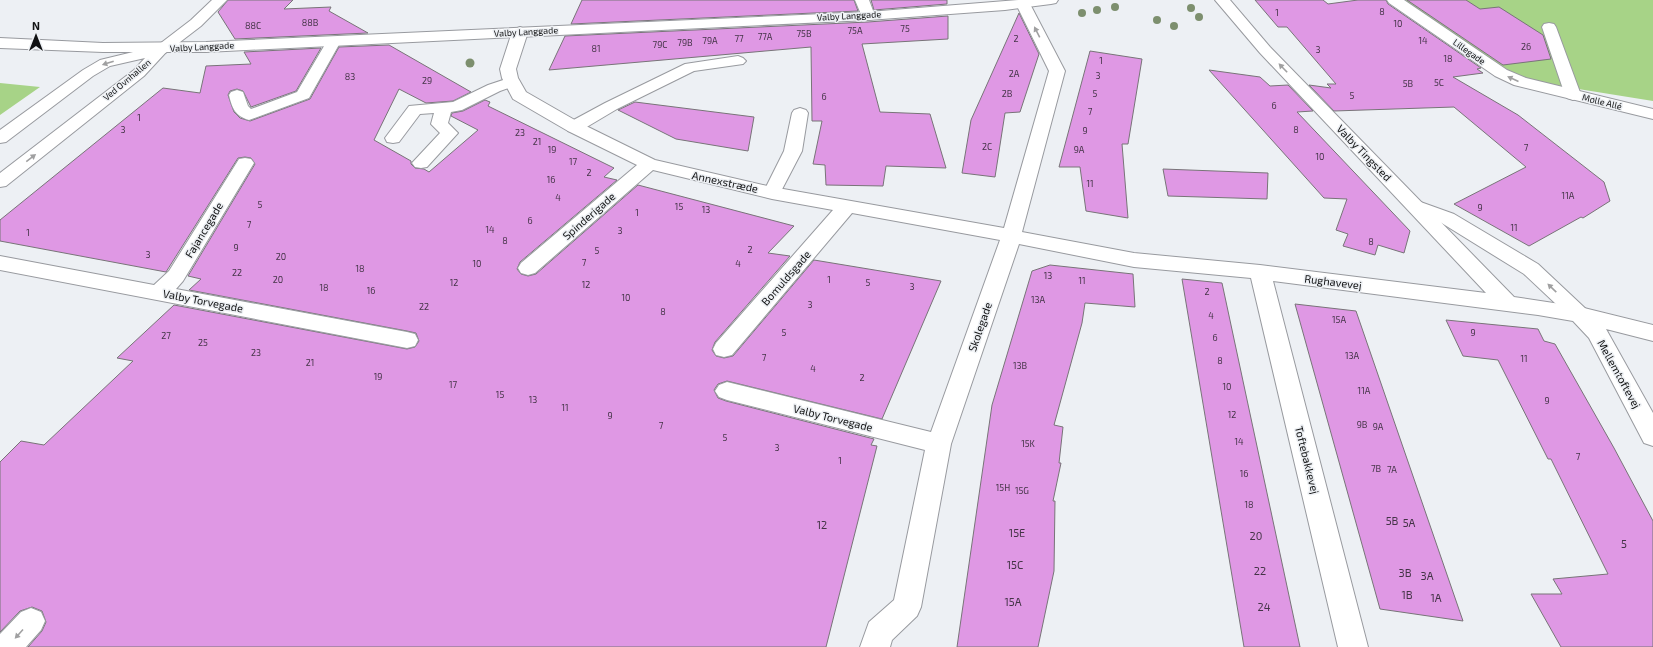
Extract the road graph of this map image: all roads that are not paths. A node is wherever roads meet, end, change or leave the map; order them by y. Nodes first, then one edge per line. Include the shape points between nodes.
1 (220, 0) edge
2 (862, 0) edge
3 (1051, 0) edge
4 (1222, 0) edge
5 (1394, 0) edge
6 (1023, 4) junction
7 (868, 16) junction
8 (1549, 27) dead end
9 (520, 32) junction
10 (334, 41) junction
11 (0, 43) edge
12 (162, 49) junction
13 (738, 61) dead end
14 (512, 82) junction
15 (1551, 89) joint
16 (66, 91) junction
17 (111, 94) junction
18 (237, 95) dead end
19 (1573, 95) junction
20 (444, 108) junction
21 (800, 113) dead end
22 (1653, 114) edge
23 (574, 127) junction
24 (0, 138) edge
25 (393, 138) dead end
26 (0, 153) edge
27 (245, 163) dead end
28 (421, 163) dead end
29 (0, 164) edge
30 (649, 164) junction
31 (0, 182) edge
32 (772, 193) junction
33 (847, 206) junction
34 (1415, 206) junction
35 (1011, 236) junction
36 (0, 263) edge
37 (528, 268) dead end
38 (1260, 272) junction
39 (159, 293) junction
40 (1508, 303) junction
41 (1580, 315) junction
42 (1653, 333) edge
43 (407, 340) dead end
44 (724, 349) dead end
45 (727, 391) dead end
46 (1653, 436) edge
47 (939, 444) junction
48 (31, 621) dead end
49 (7, 647) edge
50 (875, 647) edge
51 (1353, 647) edge

1 - 12 street via 196,23
2 - 7 street
3 - 6 street, Valby Langgade
34 -> 4 street, Valby Tingsted via 1266,50
15 -> 5 street, Lillegade via 1520,82 1501,73
6 - 7 street, Valby Langgade
35 -> 6 street, Skolegade via 1057,70
7 - 9 street, Valby Langgade
8 - 19 lane
9 - 10 street, Valby Langgade
9 - 14 street via 508,69
10 - 12 street, Valby Langgade
10 - 18 lane via 303,95 249,115 240,108
11 - 12 street, Valby Langgade
12 -> 16 lane, Ved Ovnhallen via 104,63
12 - 17 lane, Ved Ovnhallen via 139,72
13 - 23 lane via 690,67
14 - 20 lane via 456,107
14 - 23 street, Annexstræde via 519,95
15 - 19 street, Mølle Allé
16 - 24 lane, Ved Ovnhallen
16 - 26 lane via 32,128
17 - 29 lane via 46,129
31 -> 17 lane, Ved Ovnhallen
19 - 22 street, Mølle Allé
20 - 25 lane via 415,109
20 - 28 lane via 439,124 450,133
21 - 32 lane via 793,151
23 - 30 street, Annexstræde
27 - 39 street, Fajancegade via 176,276
30 - 32 street, Annexstræde
30 - 37 street, Spinderigade
32 - 33 street, Annexstræde
33 - 35 street, Annexstræde
33 - 44 street, Bomuldsgade
34 - 40 street, Valby Tingsted
41 -> 34 lane via 1531,269 1447,218
35 - 38 street, Rughavevej via 1134,260
35 - 47 street, Skolegade
36 - 39 street, Valby Torvegade
38 - 40 street, Rughavevej
38 - 51 street, Toftebakkevej
39 - 43 street, Valby Torvegade
40 - 41 street, Rughavevej
41 - 42 street, Rughavevej
41 - 46 street, Mellemtoftevej via 1596,333
45 - 47 street, Valby Torvegade
47 - 50 street, Skolegade via 907,607 878,632
48 -> 49 lane

